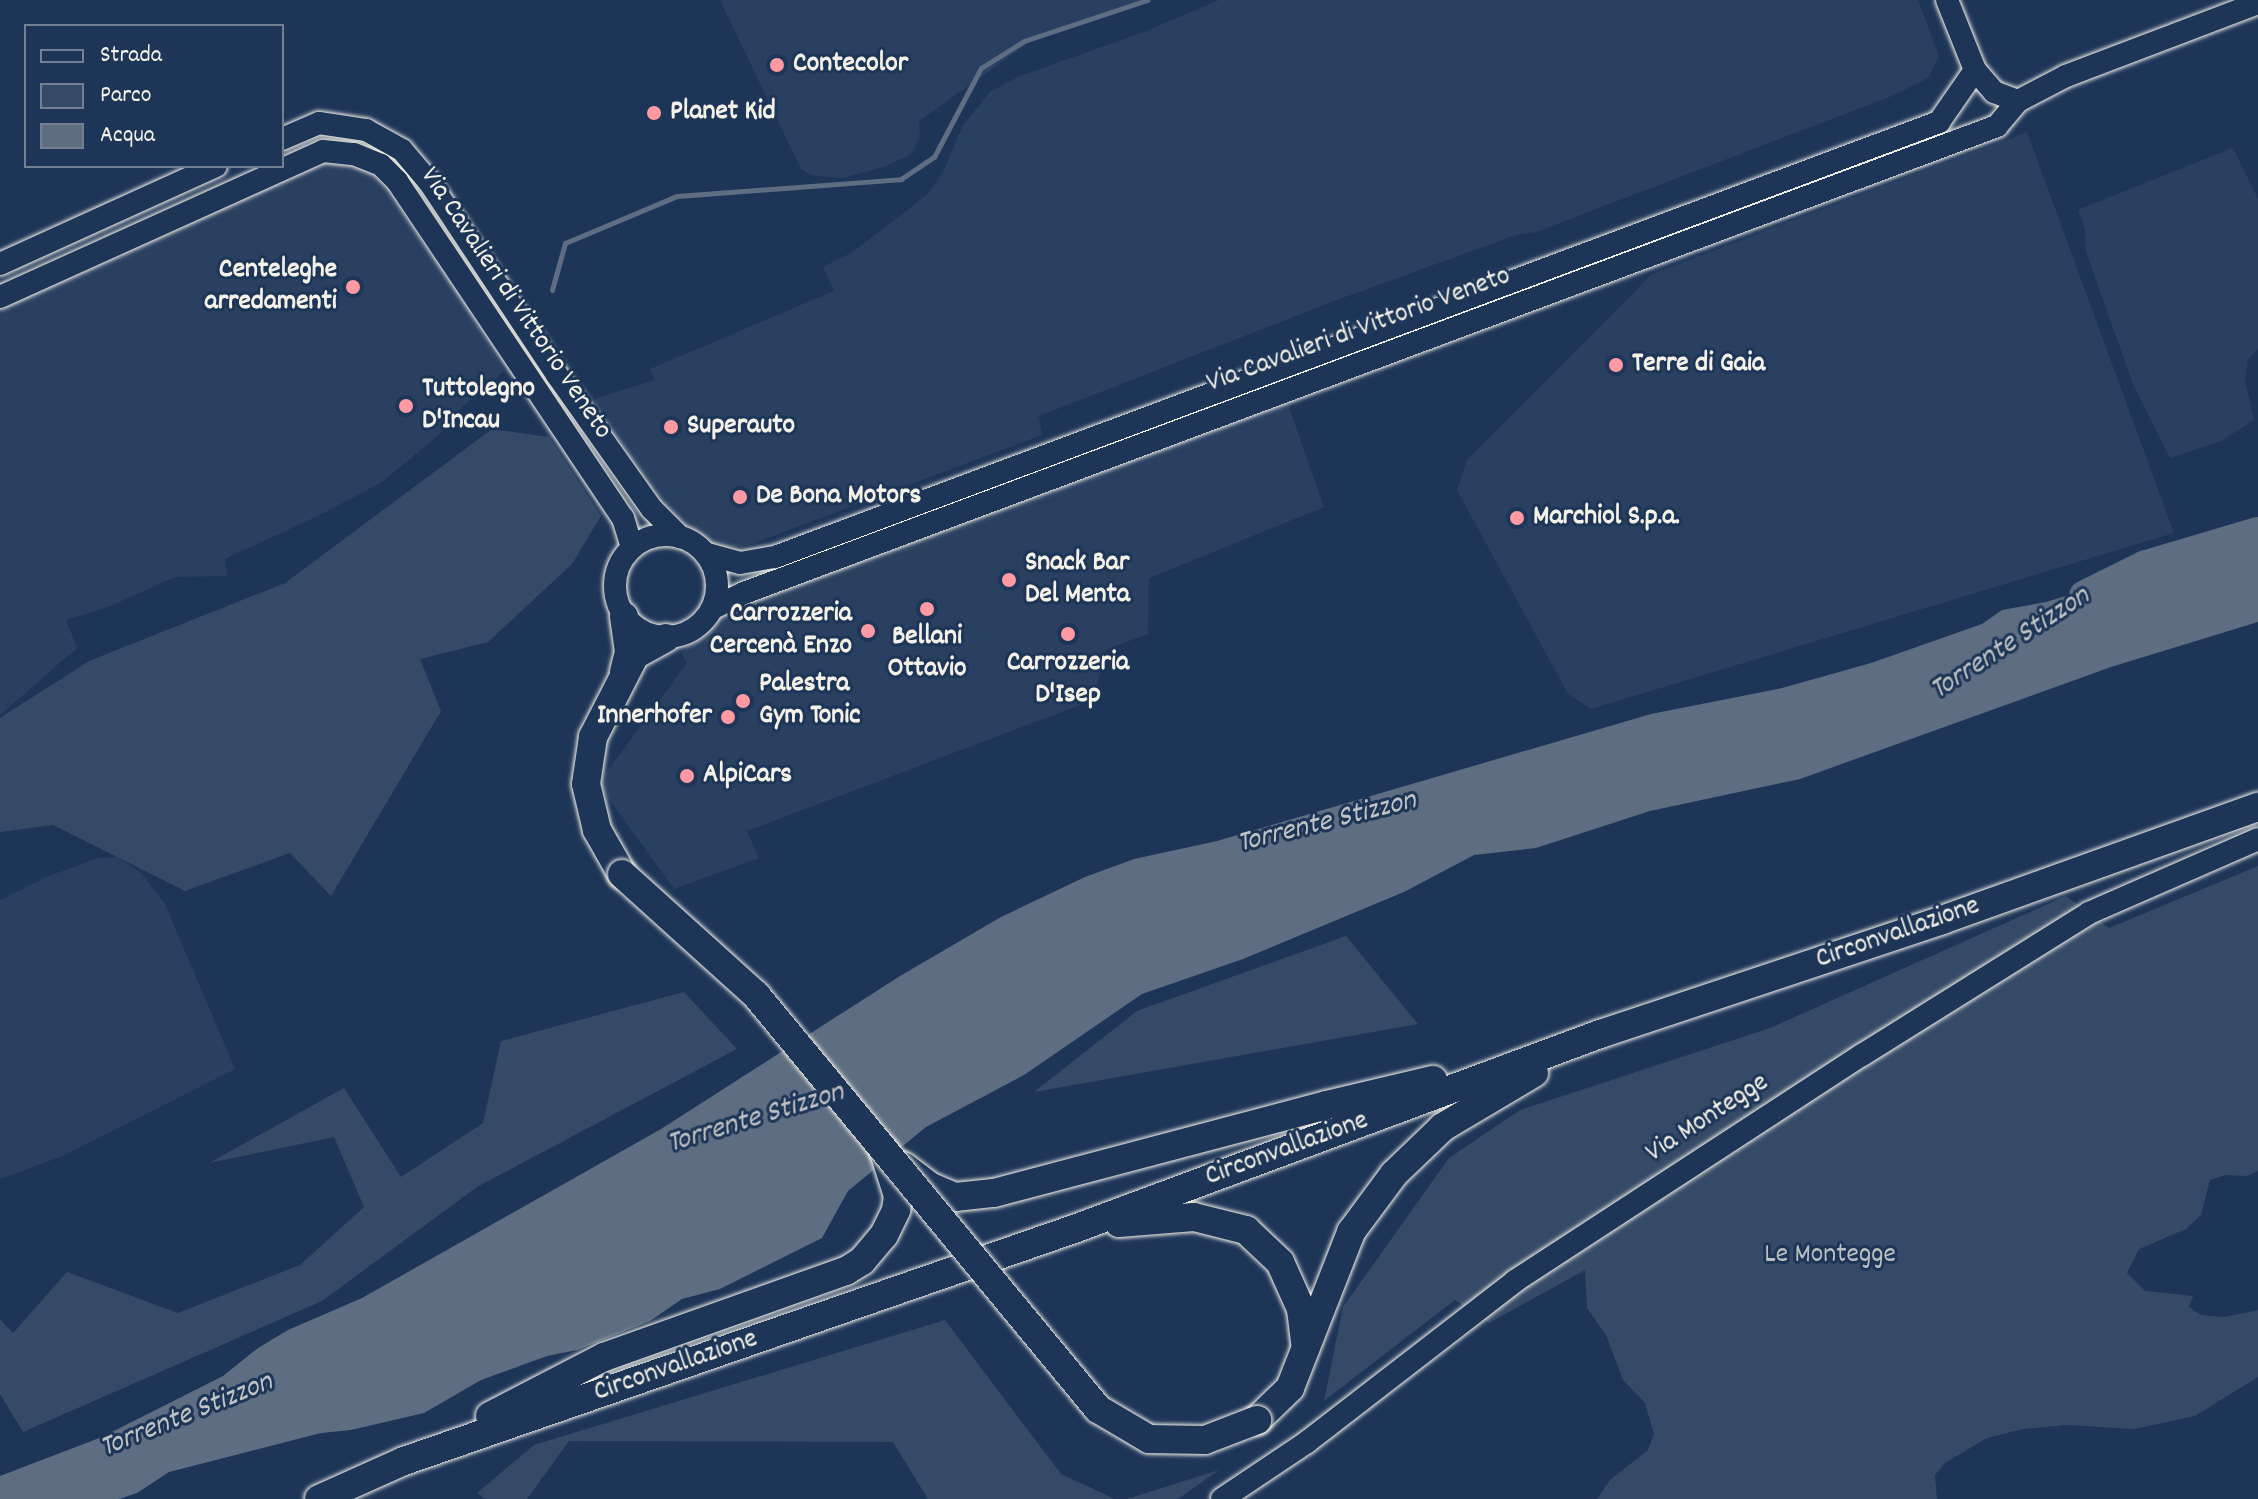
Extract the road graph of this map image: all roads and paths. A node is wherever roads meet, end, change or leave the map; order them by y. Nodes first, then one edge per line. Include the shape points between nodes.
1 (1947, 0) edge
2 (2258, 3) edge
3 (1975, 70) junction
4 (2018, 101) junction
5 (284, 138) edge
6 (212, 168) edge
7 (0, 264) edge
8 (0, 297) edge
9 (680, 537) junction
10 (632, 547) junction
11 (707, 554) junction
12 (713, 608) junction
13 (624, 616) junction
14 (666, 638) junction
15 (622, 676) junction
16 (2258, 807) edge
17 (2258, 839) edge
18 (1600, 1034) junction
19 (1543, 1055) junction
20 (884, 1152) junction
21 (1074, 1229) junction
22 (1306, 1348) junction
23 (404, 1461) junction
24 (319, 1499) edge
25 (1222, 1499) edge

1 - 3 street
2 - 4 street, Via Cavalieri di Vittorio Veneto via 2066,76
3 - 4 street via 1994,92
3 - 11 street, Via Cavalieri di Vittorio Veneto via 1939,122 775,557 740,563
4 - 12 street, Via Cavalieri di Vittorio Veneto via 1997,126
5 - 9 street, Via Cavalieri di Vittorio Veneto via 319,123 366,130 402,150 430,183 652,509
6 - 7 street
8 - 10 street, Via Cavalieri di Vittorio Veneto via 323,151 354,154 381,165 397,181 623,518
9 - 10 street via 654,536
9 - 11 street
10 - 13 street via 615,577
11 - 12 street via 717,577
12 - 14 street via 689,633
13 - 14 street via 642,632
13 - 15 highway via 629,652
14 - 15 highway via 635,655
15 - 20 highway, bridge via 593,737 586,784 597,830 622,874 756,995
16 - 18 highway, Circonvallazione
17 - 25 street, Via Montegge via 2089,913 1862,1055 1515,1281 1307,1442
18 - 19 highway, Circonvallazione
18 - 22 highway via 1443,1127 1394,1174 1351,1232
19 - 20 highway, bridge via 1327,1105 994,1193 955,1197 931,1187
19 - 21 highway, Circonvallazione
20 - 22 highway, bridge via 1098,1409 1149,1439 1205,1440 1257,1420 1290,1388
20 - 23 highway via 898,1196 892,1221 875,1249 846,1271 604,1357
21 - 22 highway via 1194,1217 1246,1230 1280,1262 1301,1309
21 - 23 highway, Circonvallazione
23 - 24 highway, Circonvallazione

